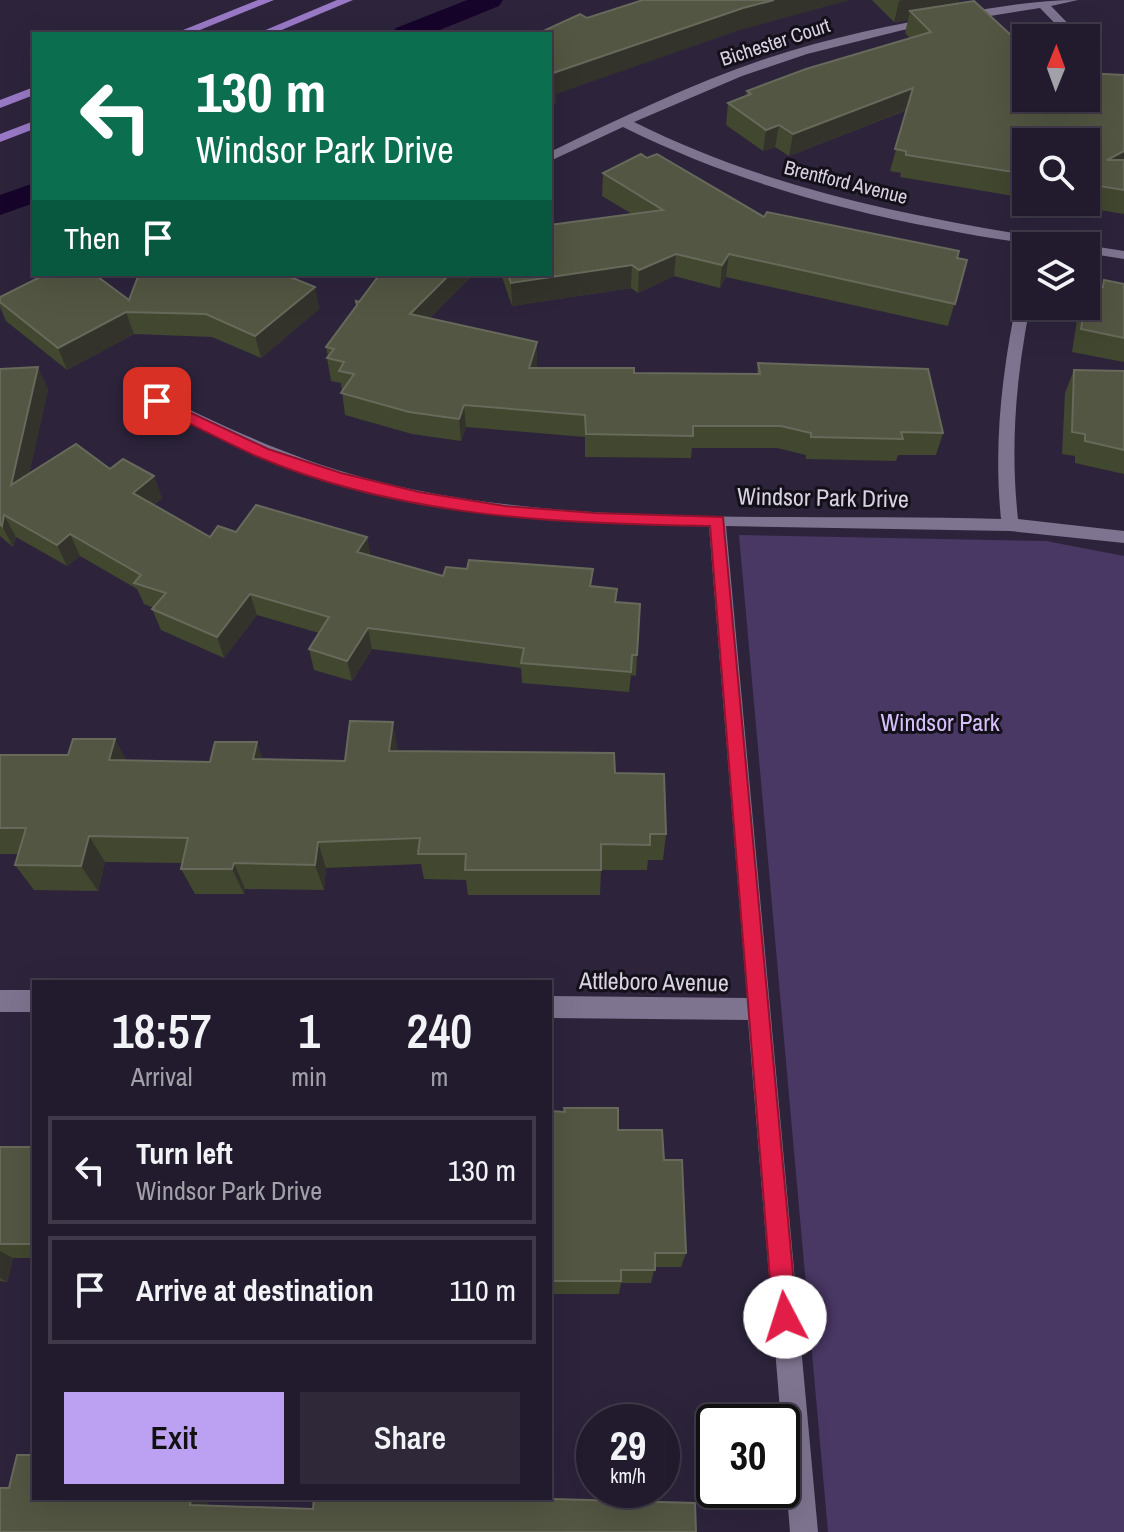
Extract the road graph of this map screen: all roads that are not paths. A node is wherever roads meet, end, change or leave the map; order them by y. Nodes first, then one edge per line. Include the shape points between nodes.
1 (268, 0) edge
2 (347, 0) edge
3 (1072, 0) edge
4 (1042, 4) junction
5 (1062, 24) edge
6 (184, 32) edge
7 (267, 32) edge
8 (32, 92) edge
9 (0, 104) edge
10 (623, 122) junction
11 (32, 126) edge
12 (0, 138) edge
13 (552, 156) edge
14 (1012, 239) edge
15 (1100, 251) edge
16 (1124, 255) edge
17 (1020, 320) edge
18 (157, 401) dead end
19 (717, 521) junction
20 (1010, 525) junction
21 (1124, 537) edge
22 (0, 1001) edge
23 (32, 1001) edge
24 (552, 1007) edge
25 (758, 1009) junction
26 (804, 1532) edge

1 - 6 main road
2 - 7 main road
3 - 4 street, Bichester Court
4 - 5 street
4 - 10 street, Bichester Court via 925,22 802,51 685,93
8 - 9 main road
10 - 13 street, Bichester Court
10 - 14 street, Brentford Avenue via 690,154 818,198
11 - 12 main road
15 - 16 street
17 - 20 street via 1003,430
18 - 19 street, Windsor Park Drive via 263,453 419,498 595,519
19 - 20 street, Windsor Park Drive
19 - 25 street
20 - 21 street, Windsor Park Drive
22 - 23 street
24 - 25 street, Attleboro Avenue
25 - 26 street

